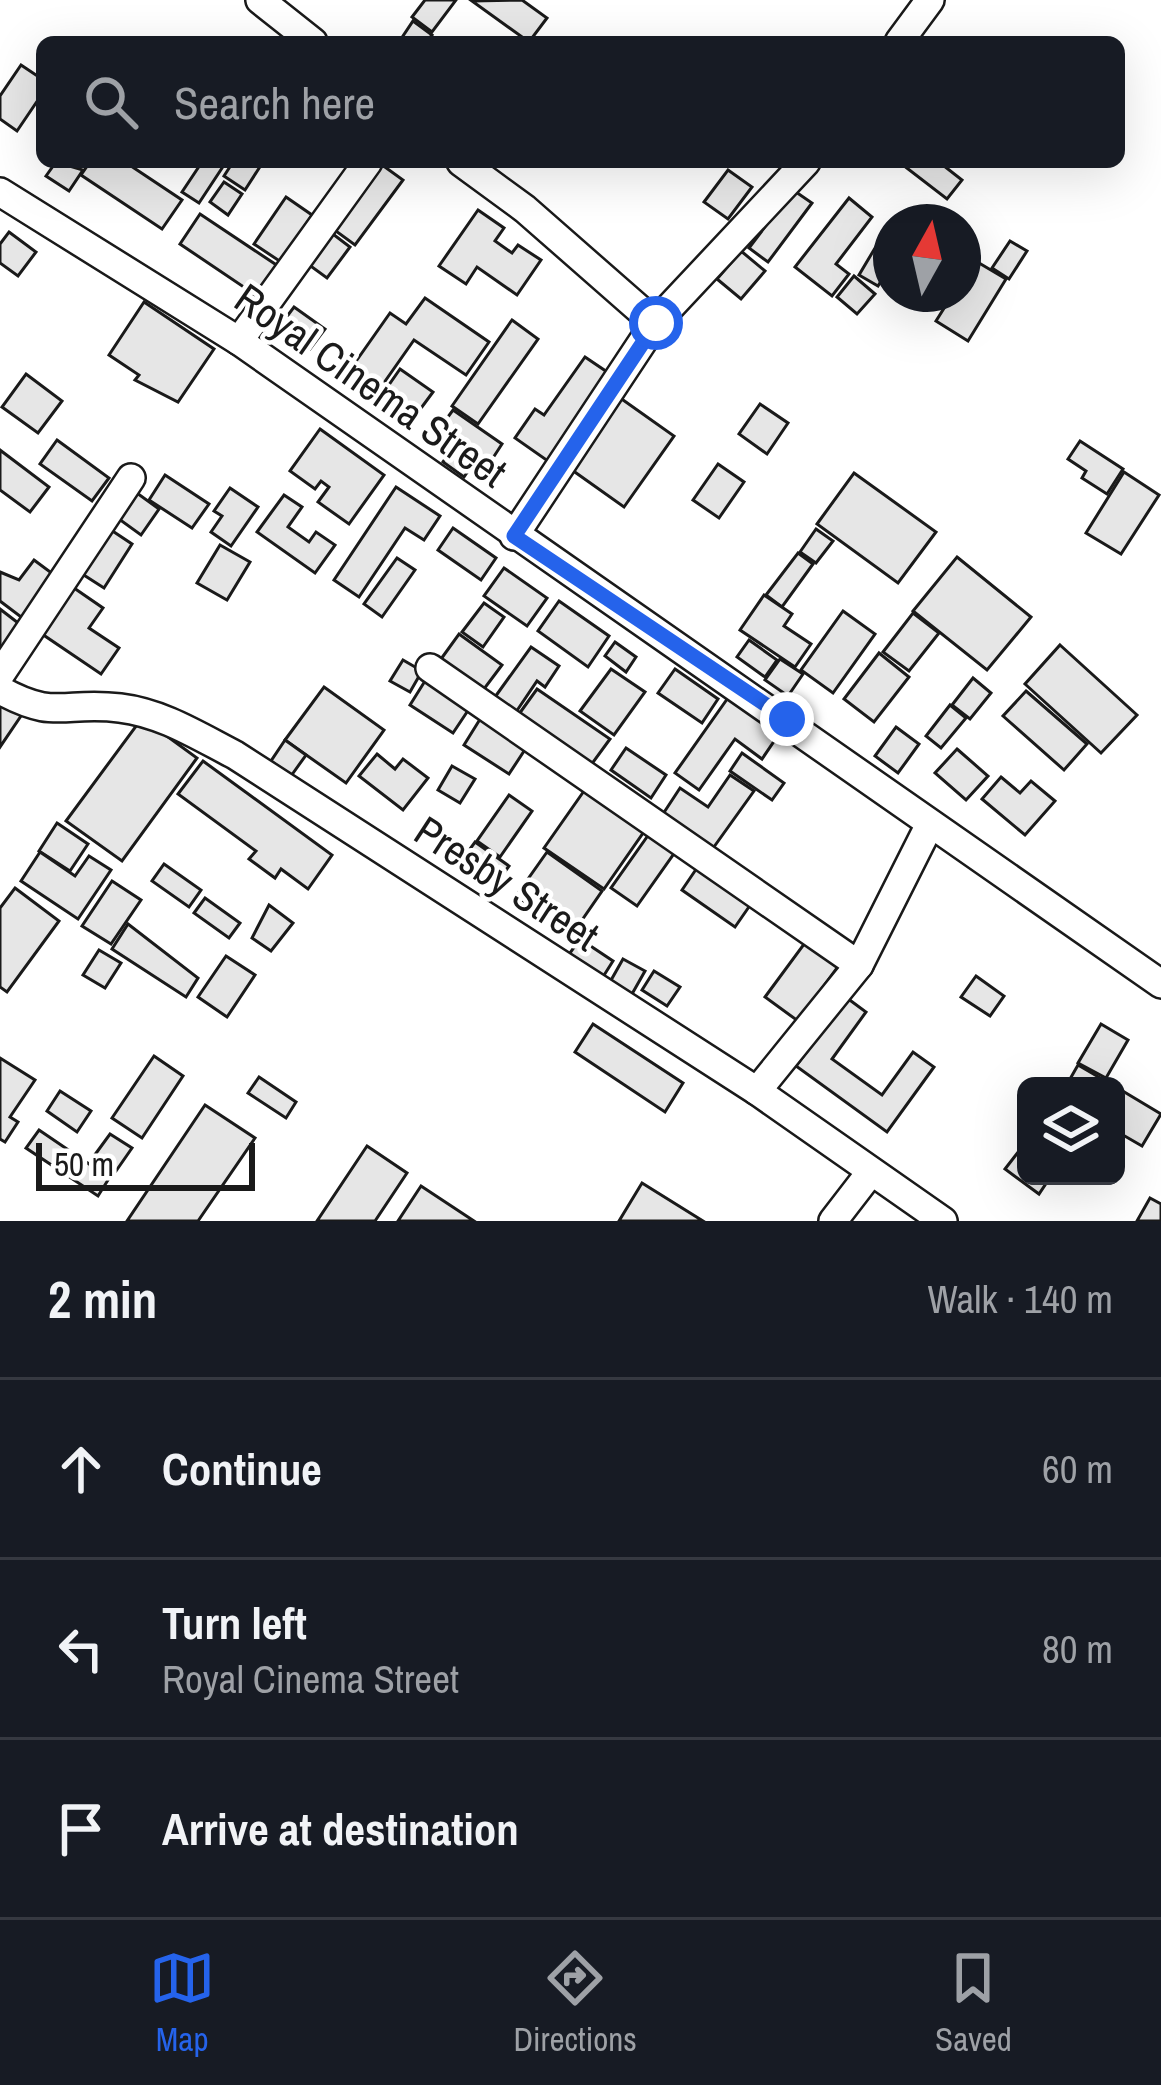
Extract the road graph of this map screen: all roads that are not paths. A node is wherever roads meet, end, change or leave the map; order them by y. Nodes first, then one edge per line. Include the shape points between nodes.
1 (260, 0) edge
2 (930, 0) edge
3 (305, 36) edge
4 (903, 36) edge
5 (364, 168) edge
6 (469, 168) edge
7 (800, 168) edge
8 (0, 192) edge
9 (656, 323) junction
10 (239, 341) junction
11 (131, 478) dead end
12 (514, 536) junction
13 (430, 668) dead end
14 (0, 674) edge
15 (0, 690) edge
16 (929, 826) junction
17 (859, 965) junction
18 (1161, 984) edge
19 (758, 1091) junction
20 (870, 1173) junction
21 (833, 1221) edge
22 (943, 1221) edge

1 - 3 street
2 - 4 street
5 - 10 street
6 - 9 street
7 - 9 street
8 - 10 street, Royal Cinema Street
9 - 12 street
10 - 12 street, Royal Cinema Street
11 - 14 street
12 - 16 street, Royal Cinema Street via 787,719
13 - 17 street
15 - 19 street, Presby Street via 37,710 106,707 160,716 235,755
16 - 17 street
16 - 18 street, Royal Cinema Street
17 - 19 street
19 - 20 street, Presby Street
20 - 21 street
20 - 22 street, Presby Street

